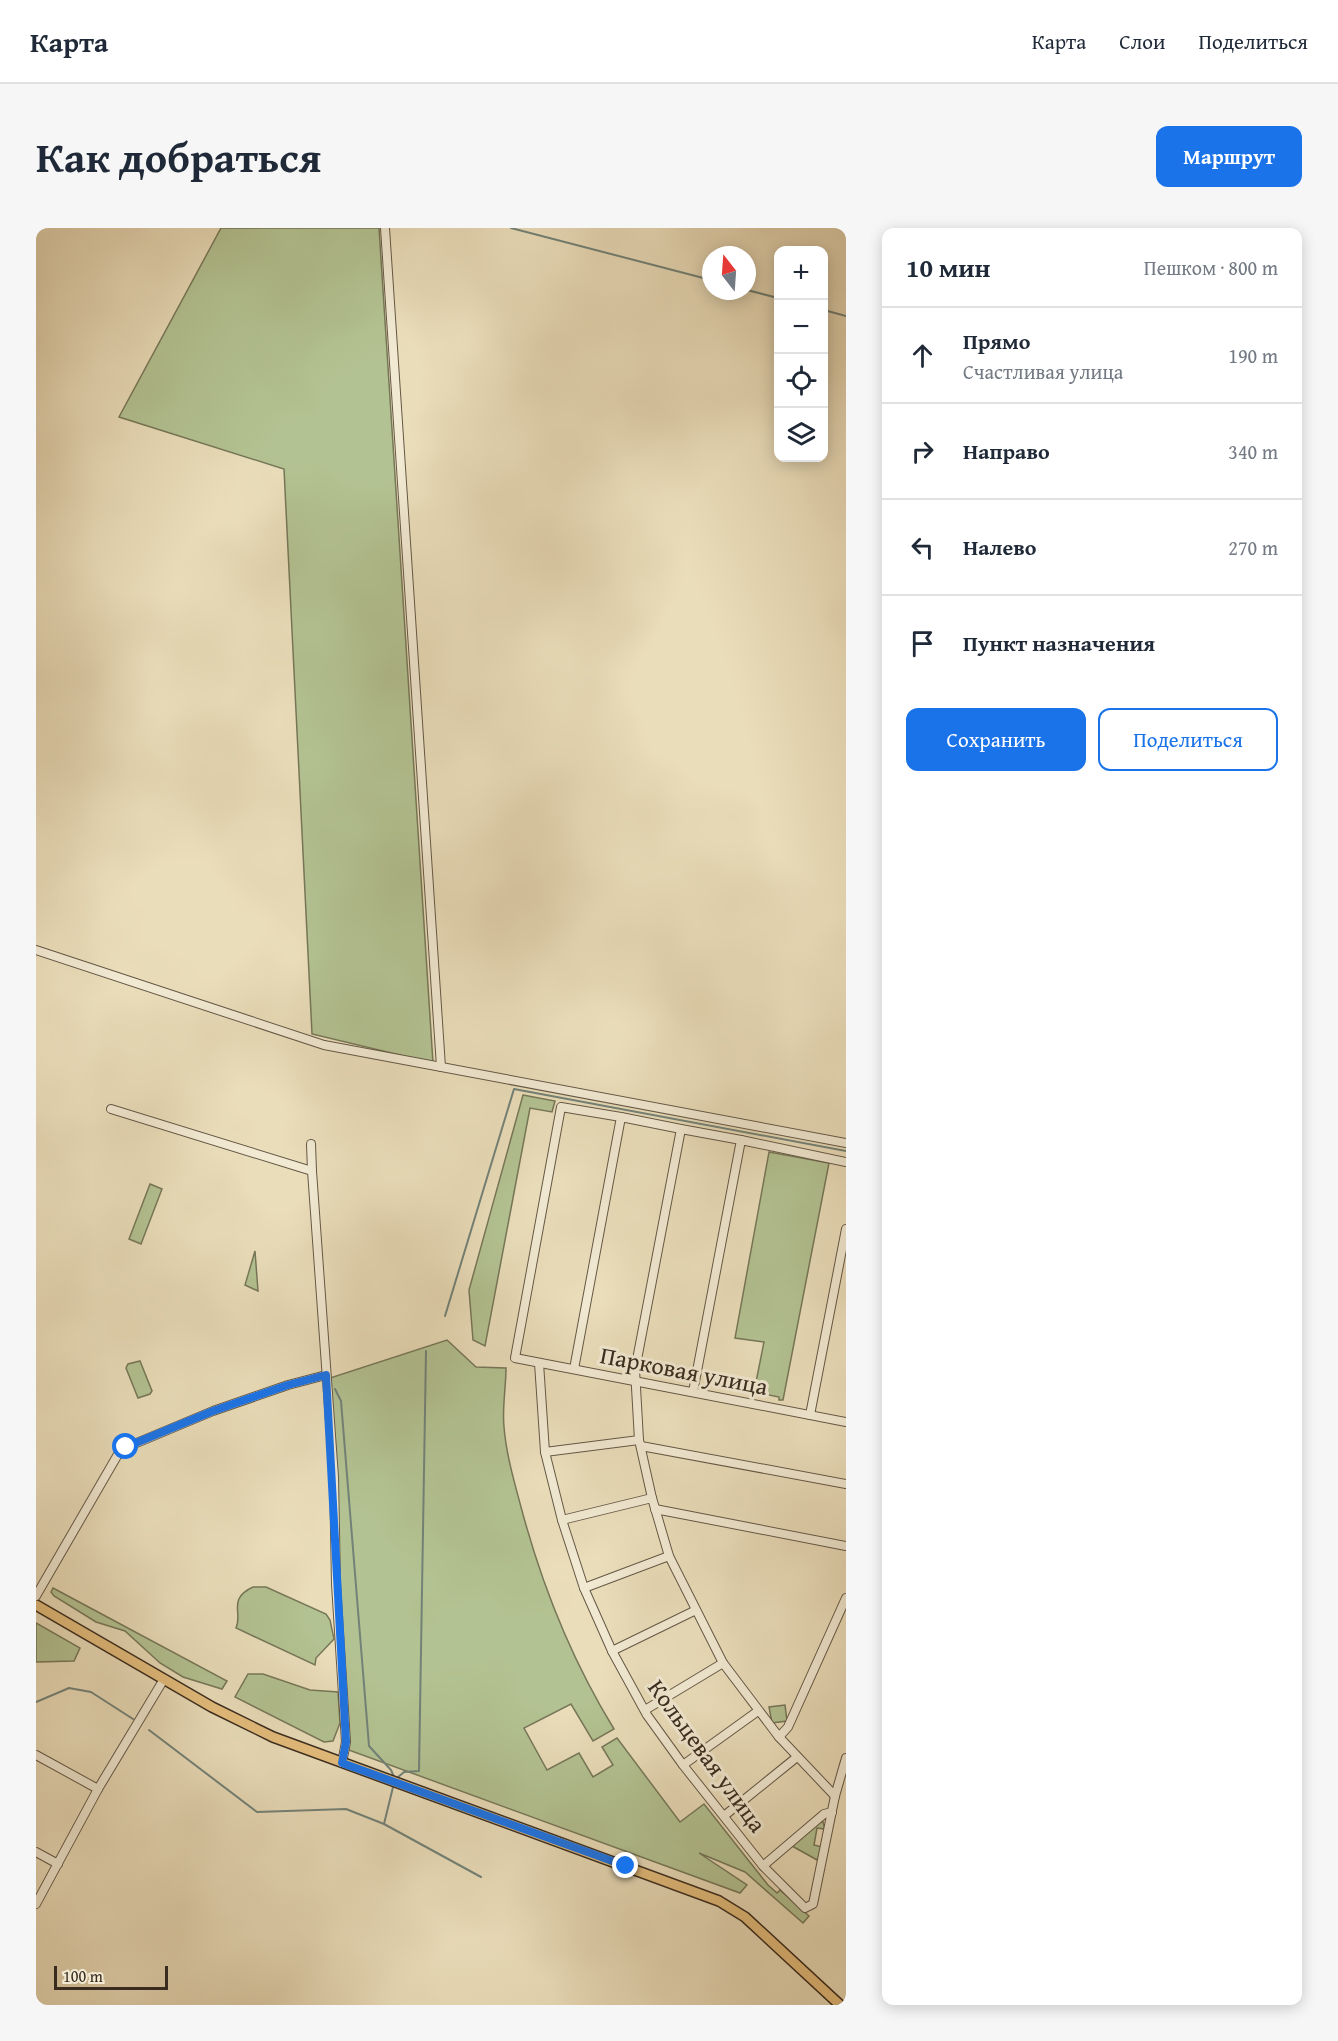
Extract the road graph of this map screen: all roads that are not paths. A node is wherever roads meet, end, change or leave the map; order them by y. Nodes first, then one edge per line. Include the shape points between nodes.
1 (385, 228) edge
2 (36, 950) edge
3 (441, 1067) junction
4 (111, 1109) dead end
5 (621, 1117) junction
6 (681, 1129) junction
7 (741, 1140) junction
8 (846, 1143) edge
9 (311, 1144) dead end
10 (846, 1162) edge
11 (312, 1171) junction
12 (846, 1229) edge
13 (539, 1363) junction
14 (574, 1370) junction
15 (326, 1375) junction
16 (635, 1382) junction
17 (693, 1392) junction
18 (810, 1414) junction
19 (846, 1422) edge
20 (640, 1443) junction
21 (545, 1452) junction
22 (846, 1484) edge
23 (652, 1498) junction
24 (655, 1509) junction
25 (562, 1520) junction
26 (846, 1546) edge
27 (669, 1556) junction
28 (584, 1588) junction
29 (36, 1596) edge
30 (846, 1598) edge
31 (36, 1605) edge
32 (694, 1611) junction
33 (612, 1651) junction
34 (723, 1663) junction
35 (164, 1679) junction
36 (645, 1710) junction
37 (758, 1711) junction
38 (779, 1737) junction
39 (36, 1755) edge
40 (797, 1757) junction
41 (846, 1758) edge
42 (342, 1763) junction
43 (683, 1765) junction
44 (98, 1789) junction
45 (835, 1796) junction
46 (832, 1812) junction
47 (724, 1816) junction
48 (36, 1852) edge
49 (58, 1864) junction
50 (763, 1866) junction
51 (36, 1904) edge
52 (840, 2005) edge

1 - 3 street
2 - 3 street via 315,1043
3 - 8 street
4 - 11 street
5 - 6 street
5 - 13 street, Парковая улица via 561,1107 514,1358
5 - 14 street
6 - 7 street
6 - 16 street
7 - 10 street
7 - 17 street
9 - 11 street
11 - 15 street
12 - 18 street
13 - 14 street, Парковая улица
13 - 21 street, Кольцевая улица
14 - 16 street, Парковая улица
15 - 29 street via 213,1411 126,1447 117,1456
15 - 42 street via 346,1742
16 - 17 street, Парковая улица
16 - 20 street
17 - 18 street, Парковая улица
18 - 19 street, Парковая улица
20 - 21 street
20 - 22 street
20 - 23 street
21 - 25 street, Кольцевая улица
23 - 24 street
23 - 25 street
24 - 26 street
24 - 27 street
25 - 28 street, Кольцевая улица
27 - 28 street
27 - 32 street
28 - 33 street, Кольцевая улица
30 - 38 street via 788,1727
31 - 35 main road
32 - 33 street
32 - 34 street
33 - 36 street, Кольцевая улица
34 - 36 street
34 - 37 street
35 - 42 main road via 273,1737
35 - 44 street
36 - 43 street, Кольцевая улица
37 - 38 street
37 - 43 street
38 - 40 street
39 - 44 street
40 - 45 street
40 - 47 street
41 - 45 street
42 - 52 main road via 719,1901 745,1917
43 - 47 street, Кольцевая улица
44 - 49 street
45 - 46 street
46 - 50 street via 824,1814
46 - 50 street, Кольцевая улица via 813,1904 806,1908
47 - 50 street, Кольцевая улица
48 - 49 street
49 - 51 street

